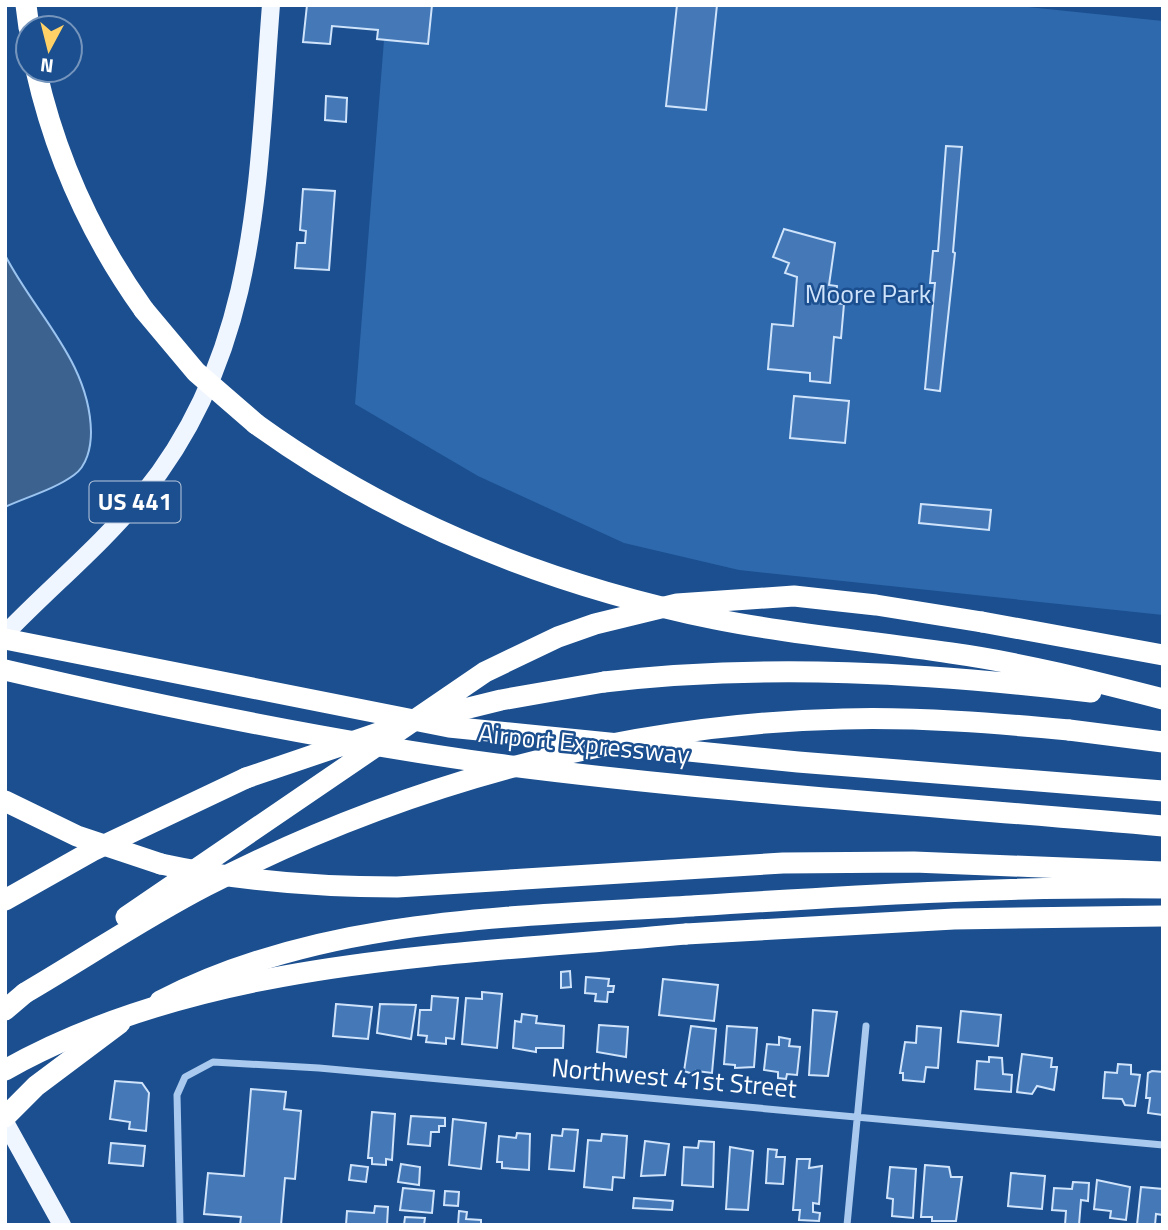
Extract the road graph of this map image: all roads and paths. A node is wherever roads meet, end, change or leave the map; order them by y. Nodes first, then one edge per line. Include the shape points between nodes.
1 (271, 5) edge
2 (40, 84) edge
3 (5, 637) edge
4 (1163, 655) edge
5 (5, 670) edge
6 (1163, 700) edge
7 (1163, 742) edge
8 (1163, 791) edge
9 (5, 802) edge
10 (1163, 825) edge
11 (1163, 872) edge
12 (1163, 888) edge
13 (5, 901) edge
14 (1163, 916) edge
15 (25, 993) junction
16 (5, 1010) edge
17 (866, 1026) dead end
18 (5, 1070) edge
19 (856, 1116) junction
20 (5, 1120) edge
21 (1163, 1145) edge
22 (62, 1225) edge
23 (180, 1225) edge
24 (847, 1225) edge

1 - 3 main road, US 441 via 251,245 242,292 221,356 194,416 157,475 119,521
2 - 6 highway, bridge via 56,145 85,217 144,310 196,372 256,424 322,469 426,525 600,592 733,622 1059,672
3 - 8 highway, Airport Expressway via 449,727 799,762
4 - 15 highway, bridge via 829,598 758,596 629,614 558,637 485,672 100,935
5 - 10 highway, Airport Expressway via 286,731 497,764
6 - 13 highway, bridge via 991,680 847,671 690,673 604,682 447,712 246,778 125,834
7 - 15 highway, bridge via 1069,730 898,719 780,722 657,736 530,762 392,805 287,848 205,887
9 - 11 highway, bridge via 77,836 161,864 237,879 340,887 783,863 914,862
12 - 20 highway via 994,888 546,915 425,926 326,942 204,978 155,1003 80,1051 36,1086
14 - 18 highway, bridge via 967,918 686,934 397,962 252,983 131,1013
15 - 16 highway
17 - 19 street
19 - 21 street, Northwest 41st Street
19 - 23 street, Northwest 41st Street via 213,1062 185,1077 177,1095
19 - 24 street
20 - 22 main road

